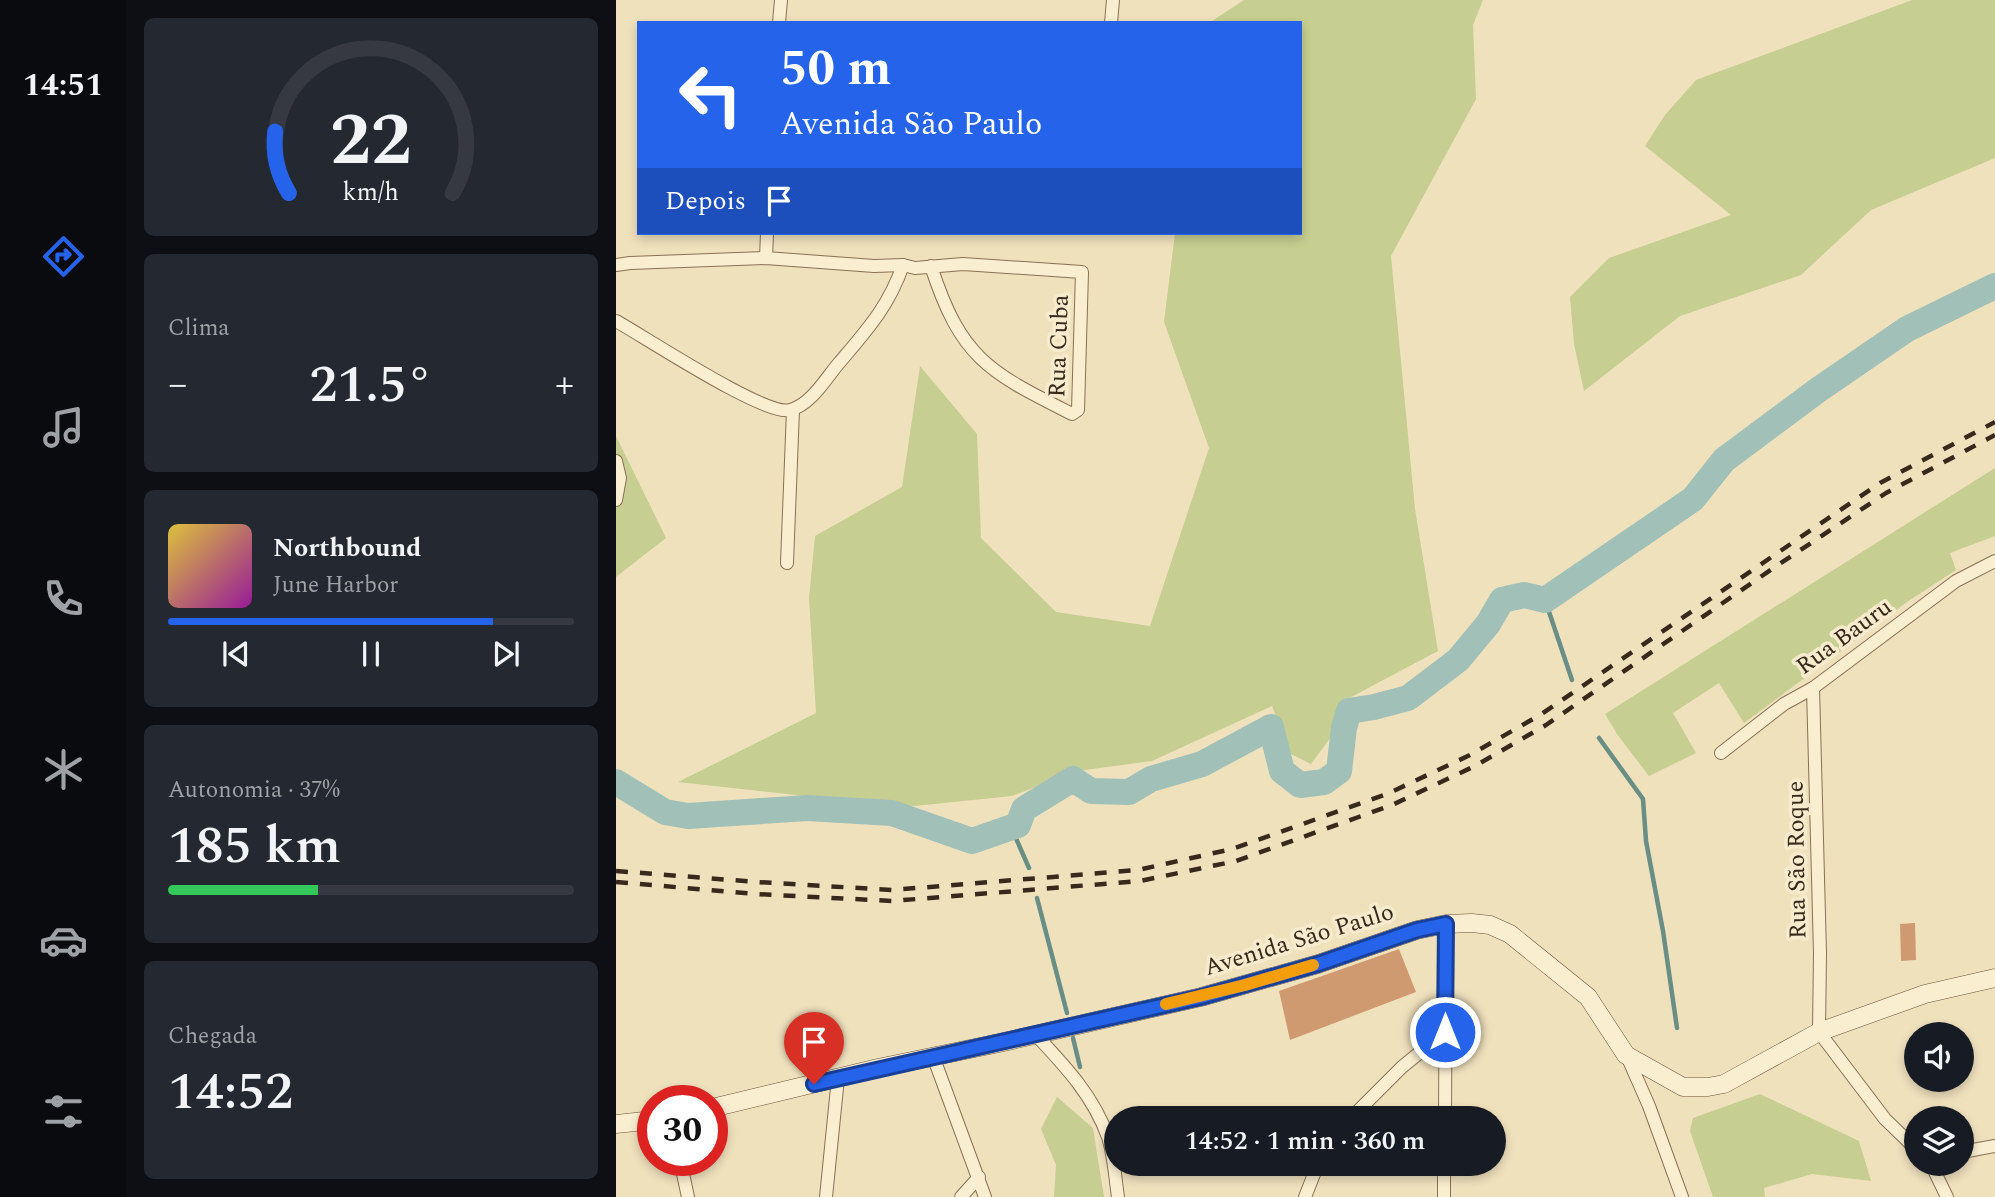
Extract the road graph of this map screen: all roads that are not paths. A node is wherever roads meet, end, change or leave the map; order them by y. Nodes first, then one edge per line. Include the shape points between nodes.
1 (781, 0) edge
2 (1113, 0) edge
3 (779, 21) edge
4 (1111, 21) edge
5 (767, 235) edge
6 (766, 258) junction
7 (616, 265) edge
8 (903, 265) junction
9 (931, 266) junction
10 (616, 321) edge
11 (793, 410) junction
12 (616, 461) edge
13 (616, 500) edge
14 (1995, 561) edge
15 (787, 563) dead end
16 (1813, 688) junction
17 (1721, 753) dead end
18 (1446, 924) junction
19 (1995, 978) edge
20 (1445, 1032) junction
21 (1819, 1032) junction
22 (1035, 1034) junction
23 (1626, 1055) junction
24 (933, 1056) junction
25 (838, 1078) junction
26 (728, 1104) edge
27 (1363, 1106) edge
28 (1445, 1106) edge
29 (637, 1122) edge
30 (616, 1124) edge
31 (1904, 1137) edge
32 (1995, 1146) edge
33 (1974, 1150) edge
34 (683, 1176) edge
35 (1313, 1176) edge
36 (1444, 1176) edge
37 (1937, 1176) edge
38 (979, 1177) junction
39 (688, 1197) edge
40 (827, 1197) edge
41 (961, 1197) edge
42 (985, 1197) edge
43 (1118, 1197) edge
44 (1305, 1197) edge
45 (1444, 1197) edge
46 (1682, 1197) edge
47 (1947, 1197) edge

1 - 3 street
2 - 4 street
5 - 6 street
6 - 7 street
6 - 8 street
8 - 9 street
8 - 11 street via 895,289 872,325 804,404
9 - 9 street, Rua Cuba via 950,318 972,350 998,374 1072,414 1078,410 1082,272
10 - 11 street via 769,408
11 - 15 street
12 - 13 street via 620,478
14 - 16 street, Rua Bauru via 1956,581
16 - 17 street, Rua Bauru via 1784,704
16 - 21 street, Rua São Roque
18 - 20 street
18 - 22 main road, Avenida São Paulo via 1245,985
18 - 23 main road, Avenida São Paulo via 1490,925 1510,934 1588,997
19 - 21 main road, Avenida São Paulo via 1925,994
20 - 27 street
20 - 28 street
21 - 23 main road, Avenida São Paulo via 1742,1076 1708,1087 1683,1087
21 - 31 street
22 - 24 main road, Avenida São Paulo
22 - 43 street via 1077,1079 1097,1112 1112,1154
23 - 46 street
24 - 25 main road, Avenida São Paulo
24 - 38 street
25 - 26 main road, Avenida São Paulo
25 - 40 street
29 - 30 main road
32 - 33 street
34 - 39 street
35 - 44 street
36 - 45 street
37 - 47 street
38 - 41 street
38 - 42 street

